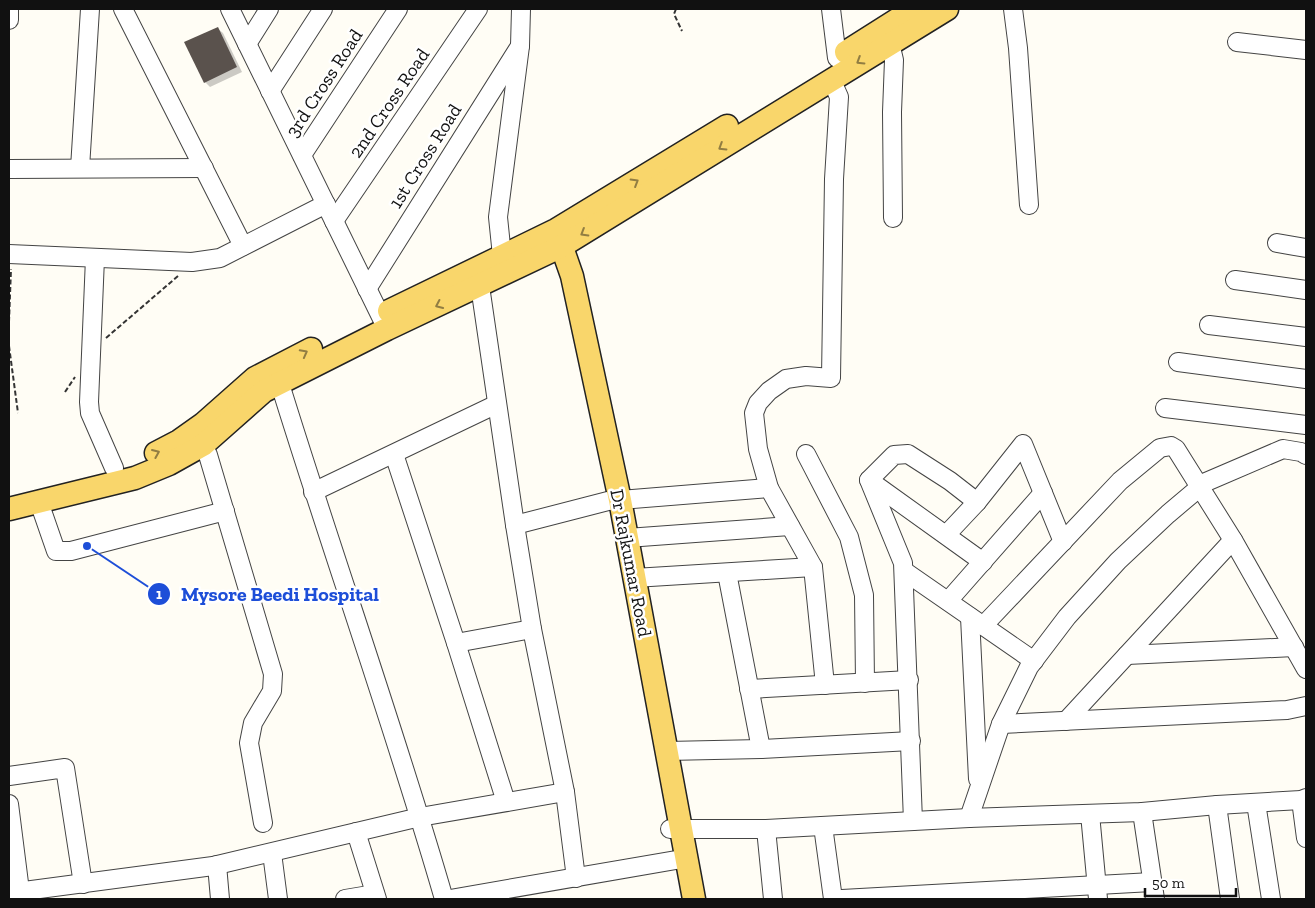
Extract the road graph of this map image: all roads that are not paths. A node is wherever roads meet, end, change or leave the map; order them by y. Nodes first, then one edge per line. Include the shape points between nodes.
1 (9, 9) edge
2 (90, 9) edge
3 (123, 9) edge
4 (230, 9) edge
5 (270, 9) edge
6 (323, 9) edge
7 (398, 9) edge
8 (478, 9) edge
9 (521, 9) edge
10 (831, 9) edge
11 (914, 9) edge
12 (947, 9) edge
13 (1013, 9) edge
14 (9, 20) edge
15 (1237, 42) dead end
16 (890, 43) junction
17 (247, 44) junction
18 (520, 46) junction
19 (1306, 50) edge
20 (834, 69) junction
21 (270, 91) junction
22 (302, 155) junction
23 (80, 168) junction
24 (204, 168) junction
25 (9, 169) edge
26 (326, 204) junction
27 (1029, 205) dead end
28 (893, 218) dead end
29 (334, 221) junction
30 (552, 242) junction
31 (1277, 243) dead end
32 (244, 246) junction
33 (1306, 248) edge
34 (10, 254) edge
35 (502, 256) junction
36 (95, 258) junction
37 (1235, 280) dead end
38 (480, 286) junction
39 (367, 288) junction
40 (1306, 290) edge
41 (383, 322) junction
42 (1209, 325) dead end
43 (1306, 337) edge
44 (1178, 362) dead end
45 (277, 376) junction
46 (1306, 379) edge
47 (497, 404) junction
48 (1165, 408) dead end
49 (1306, 425) edge
50 (204, 445) junction
51 (394, 454) junction
52 (806, 454) dead end
53 (1304, 456) edge
54 (114, 468) junction
55 (870, 480) junction
56 (1201, 487) junction
57 (768, 488) junction
58 (313, 492) junction
59 (1043, 493) junction
60 (9, 495) edge
61 (614, 501) junction
62 (39, 502) junction
63 (977, 502) junction
64 (9, 510) edge
65 (225, 511) junction
66 (515, 525) junction
67 (790, 526) junction
68 (946, 535) junction
69 (627, 538) junction
70 (1233, 540) junction
71 (1063, 542) junction
72 (983, 562) junction
73 (813, 567) junction
74 (904, 571) junction
75 (727, 573) junction
76 (634, 578) junction
77 (948, 601) junction
78 (977, 621) junction
79 (532, 629) junction
80 (456, 644) junction
81 (1294, 647) junction
82 (1127, 655) junction
83 (1034, 661) junction
84 (1306, 669) edge
85 (908, 680) junction
86 (865, 683) junction
87 (825, 685) junction
88 (749, 689) junction
89 (1306, 706) edge
90 (1066, 721) junction
91 (1001, 724) junction
92 (911, 741) junction
93 (761, 749) junction
94 (667, 751) junction
95 (9, 776) edge
96 (978, 790) junction
97 (565, 792) junction
98 (1304, 799) edge
99 (506, 802) junction
100 (1256, 803) junction
101 (9, 804) edge
102 (1217, 804) junction
103 (1142, 812) junction
104 (1090, 814) junction
105 (420, 817) junction
106 (969, 818) junction
107 (914, 821) junction
108 (263, 823) dead end
109 (823, 826) junction
110 (676, 829) junction
111 (766, 829) junction
112 (356, 832) junction
113 (1306, 838) edge
114 (272, 853) junction
115 (676, 860) junction
116 (217, 866) junction
117 (576, 878) junction
118 (83, 884) junction
119 (1154, 891) edge
120 (1097, 892) edge
121 (17, 895) edge
122 (376, 897) edge
123 (220, 899) edge
124 (278, 899) edge
125 (345, 899) edge
126 (444, 899) edge
127 (450, 899) edge
128 (682, 899) edge
129 (694, 899) edge
130 (773, 899) edge
131 (832, 899) edge
132 (842, 899) edge
133 (1230, 899) edge
134 (1270, 899) edge

1 - 14 street
2 - 23 street
3 - 24 street
4 - 17 street
5 - 17 street
6 - 21 street
7 - 22 street, 3rd Cross Road
8 - 29 street, 2nd Cross Road
9 - 18 street
10 - 20 street
11 - 20 main road
12 - 16 main road
13 - 27 street
15 - 19 street
16 -> 20 main road
16 - 28 street via 894,60
17 - 21 street
18 - 35 street via 498,217
18 - 39 street, 1st Cross Road
20 - 30 main road
20 - 57 street via 839,97 834,180 831,378 806,376 786,379 758,403 754,427
21 - 22 street
22 - 26 street
23 - 24 street
23 - 25 street
24 - 32 street
26 - 29 street
26 - 32 street
29 - 39 street
30 - 35 main road
30 - 38 main road
30 - 61 main road, Dr Rajkumar Road
31 - 33 street
32 - 36 street via 220,258 192,262
34 - 36 street
35 - 41 main road
36 - 54 street via 89,402 90,413
37 - 40 street
38 -> 41 main road
38 - 47 street
39 - 41 street
41 - 45 main road
42 - 43 street
44 - 46 street
45 - 50 main road
54 -> 45 main road via 162,451 179,441 204,424 255,378
45 - 58 street
47 - 51 street
47 - 66 street
48 - 49 street
50 - 62 main road via 135,478
50 - 65 street
51 - 58 street
51 - 80 street
52 - 86 street via 849,537 864,595
53 - 56 street via 1283,449
54 - 60 main road
55 - 63 street via 894,455 908,454
55 - 68 street
55 - 74 street
56 - 70 street
56 - 71 street via 1176,449 1171,446 1160,448 1120,481
56 - 83 street via 1118,562 1067,617
57 - 61 street
57 - 67 street
58 - 105 street
59 - 63 street via 1024,444
59 - 71 street
59 - 72 street
61 - 66 street
61 - 69 main road, Dr Rajkumar Road
61 - 110 main road, Dr Rajkumar Road
62 - 64 main road
62 - 65 street via 56,551 71,551
63 - 68 street
65 - 108 street via 274,674 272,691 253,723 249,743
66 - 79 street
67 - 69 street
67 - 73 street
68 - 72 street
69 - 76 main road, Dr Rajkumar Road
70 - 81 street
70 - 82 street
71 - 78 street
72 - 77 street
73 - 75 street
73 - 87 street
74 - 77 street
74 - 85 street
75 - 76 street
75 - 88 street
76 - 94 main road, Dr Rajkumar Road
77 - 78 street
78 - 83 street
78 - 96 street
79 - 80 street
79 - 97 street
80 - 99 street
81 - 82 street
81 - 84 street
82 - 90 street
83 - 91 street
85 - 86 street
85 - 92 street
86 - 87 street
87 - 88 street
88 - 93 street
89 - 90 street via 1287,710
90 - 91 street
91 - 96 street
92 - 93 street
92 - 107 street
93 - 94 street
94 - 110 main road, Dr Rajkumar Road
95 - 118 street via 65,768
96 - 106 street
97 - 99 street
97 - 117 street
98 - 100 street
98 - 113 street
99 - 105 street
100 - 102 street
100 - 134 street
101 - 121 street
102 - 103 street
102 - 133 street
103 - 104 street
103 - 119 street
104 - 106 street
104 - 120 street
105 - 112 street
105 - 126 street
106 - 107 street
107 - 109 street
109 - 111 street
109 - 131 street
110 - 111 street
110 - 115 main road, Dr Rajkumar Road
110 - 129 main road, Dr Rajkumar Road
111 - 130 street
112 - 114 street
112 - 122 street
114 - 116 street
114 - 124 street
115 - 117 street
115 - 128 main road, Dr Rajkumar Road
116 - 118 street
116 - 123 street
117 - 127 street
118 - 121 street
119 - 120 street
120 - 132 street
122 - 125 street

